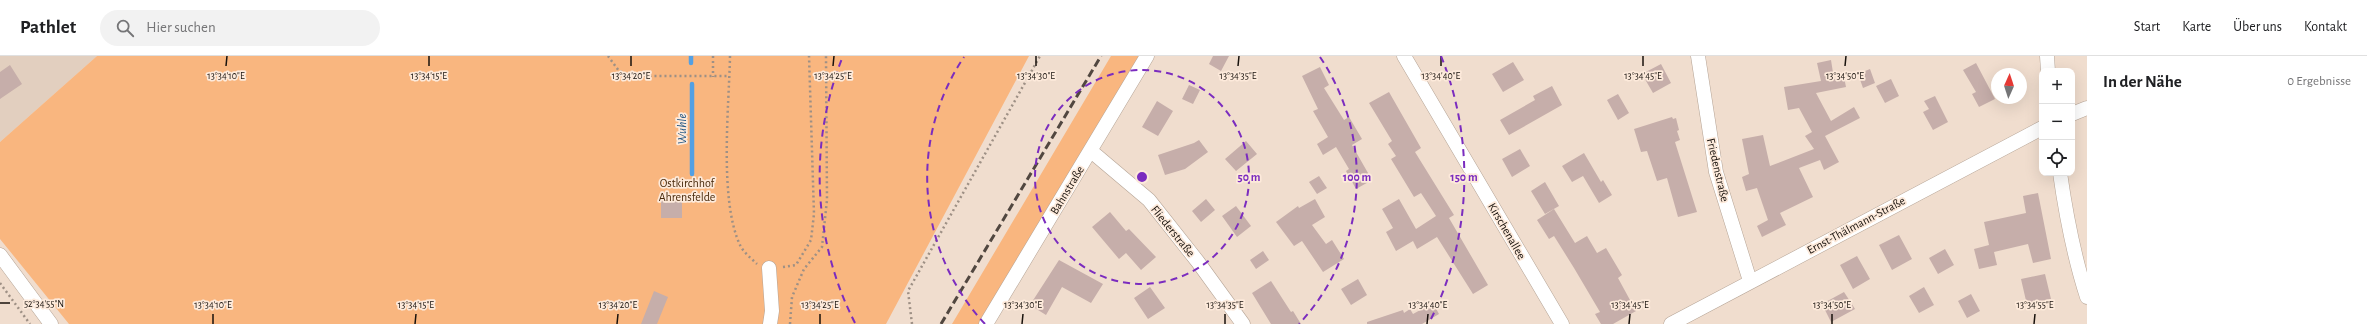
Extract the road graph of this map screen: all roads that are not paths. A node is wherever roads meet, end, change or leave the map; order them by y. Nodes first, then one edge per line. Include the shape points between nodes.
1 (1147, 56) edge
2 (1404, 56) edge
3 (1698, 56) edge
4 (2047, 56) edge
5 (2048, 68) edge
6 (2087, 108) edge
7 (2075, 113) edge
8 (2039, 130) edge
9 (1091, 150) junction
10 (2060, 176) edge
11 (0, 254) edge
12 (769, 268) road end
13 (1750, 281) junction
14 (2087, 297) edge
15 (51, 324) edge
16 (770, 324) edge
17 (986, 324) edge
18 (1243, 324) edge
19 (1562, 324) edge
20 (1671, 324) edge

1 - 9 street, Bahnstraße
2 - 19 street, Kirschenallee
3 - 13 street, Friedenstraße via 1716,172
4 - 5 street
6 - 7 street
8 - 13 street, Ernst-Thälmann-Straße
9 - 17 street, Bahnstraße
9 - 18 street, Fliederstraße via 1149,200
10 - 14 street via 2068,223
11 - 15 street
12 - 16 street via 772,311
13 - 20 street, Ernst-Thälmann-Straße

